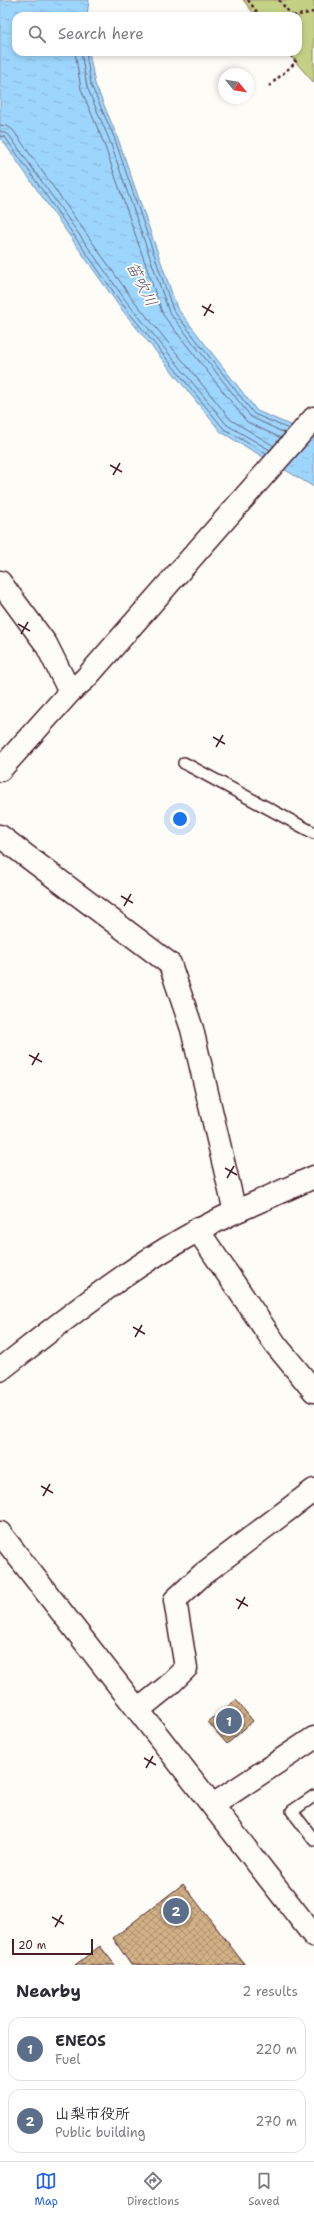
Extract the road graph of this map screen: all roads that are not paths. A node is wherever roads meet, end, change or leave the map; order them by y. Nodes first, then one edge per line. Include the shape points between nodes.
1 (314, 418) edge
2 (0, 582) edge
3 (78, 686) junction
4 (184, 762) dead end
5 (0, 770) edge
6 (314, 833) edge
7 (0, 836) edge
8 (314, 1177) edge
9 (235, 1212) junction
10 (197, 1229) junction
11 (0, 1370) edge
12 (314, 1391) edge
13 (314, 1490) edge
14 (0, 1533) edge
15 (138, 1710) junction
16 (314, 1738) edge
17 (314, 1796) edge
18 (213, 1806) junction
19 (314, 1840) edge
20 (314, 1936) edge

1 - 3 street
2 - 3 street
3 - 5 street
4 - 6 lane
7 - 9 street via 170,964 192,1029
8 - 9 street
9 - 10 street
10 - 11 street via 160,1251
10 - 12 street via 276,1345
13 - 15 street via 203,1574 175,1600 186,1668
14 - 15 street
15 - 18 street
16 - 18 street
17 - 19 lane via 292,1811
18 - 20 street

